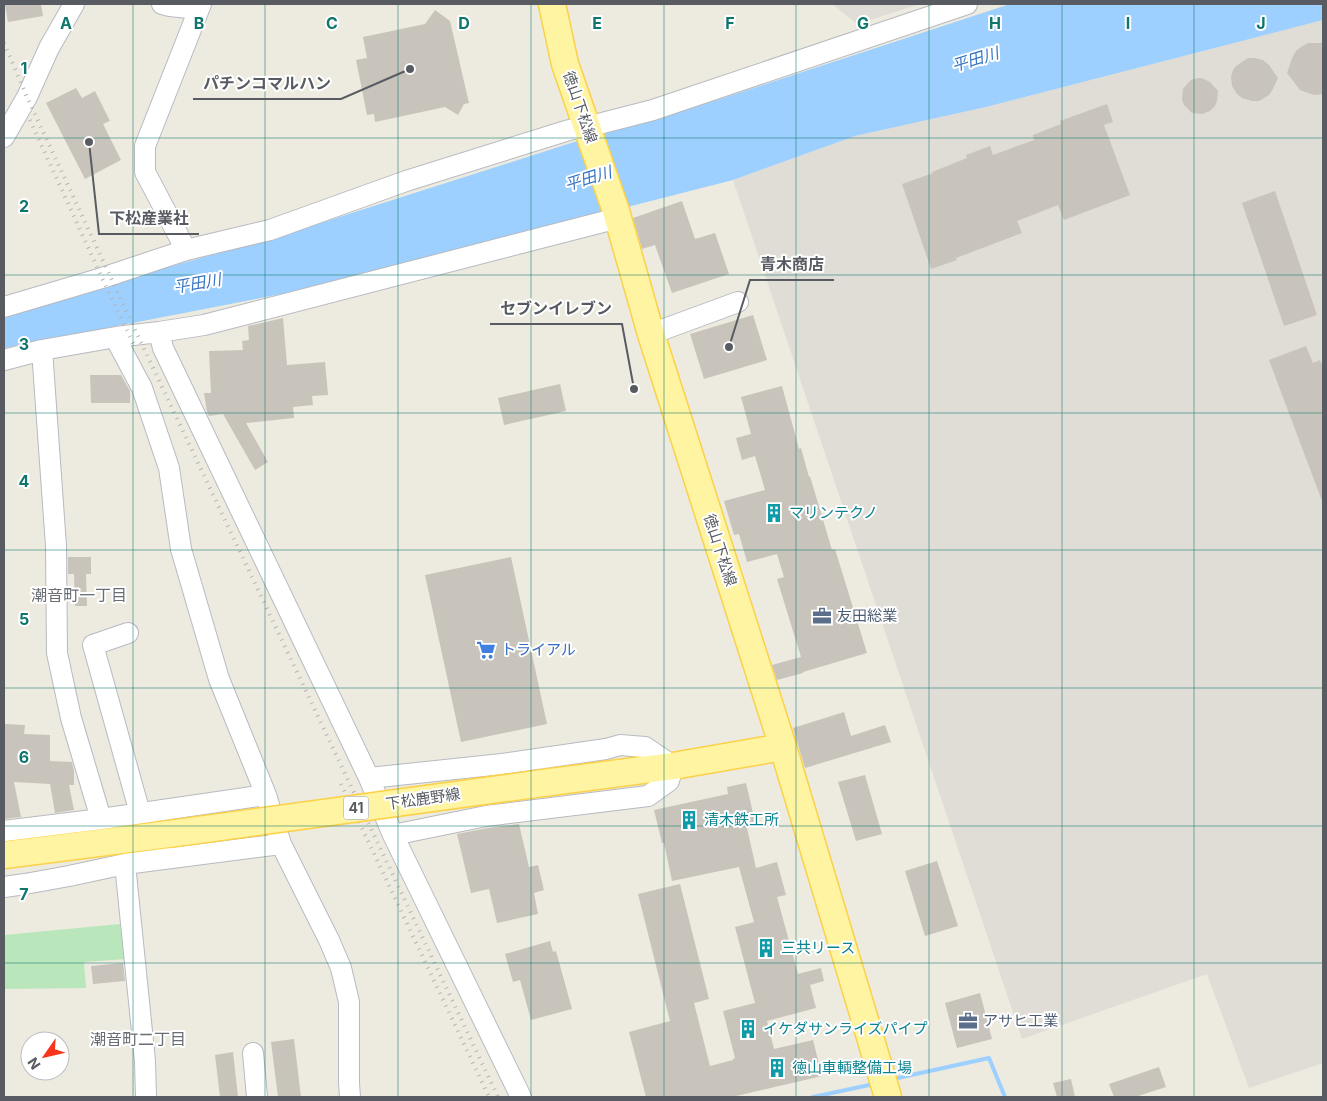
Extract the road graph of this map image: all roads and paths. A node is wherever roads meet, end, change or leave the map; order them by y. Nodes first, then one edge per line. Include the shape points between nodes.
1 (74, 4) edge
2 (162, 4) edge
3 (552, 4) edge
4 (967, 4) edge
5 (199, 6) edge
6 (588, 129) junction
7 (4, 137) edge
8 (617, 215) junction
9 (186, 250) junction
10 (738, 302) dead end
11 (4, 307) edge
12 (159, 332) junction
13 (651, 334) junction
14 (116, 337) junction
15 (42, 350) junction
16 (4, 360) edge
17 (128, 633) dead end
18 (783, 747) junction
19 (673, 766) junction
20 (369, 778) junction
21 (266, 795) junction
22 (140, 814) junction
23 (101, 819) junction
24 (4, 831) edge
25 (393, 835) junction
26 (282, 844) junction
27 (4, 856) edge
28 (125, 864) junction
29 (4, 887) edge
30 (253, 1053) dead end
31 (885, 1087) edge
32 (146, 1097) edge
33 (257, 1097) edge
34 (350, 1097) edge
35 (521, 1097) edge

1 - 7 street
2 - 5 street
3 - 6 main road, 徳山下松線 via 565,64
4 - 6 street
5 - 9 street via 145,146 145,172
6 - 8 main road, 徳山下松線
6 - 9 street via 569,130 406,181 270,230
8 - 12 street via 204,325
8 - 13 main road, 徳山下松線
9 - 11 street
10 - 13 street
12 - 14 street
12 - 20 street via 163,348
13 - 18 main road, 徳山下松線
14 - 15 street
14 - 21 street via 142,388 169,468 181,548 219,679
15 - 16 street
15 - 23 street via 56,546 57,653
17 - 22 street via 93,644
18 - 19 main road, 下松鹿野線 / 41
18 - 31 main road, 徳山下松線
19 - 20 street via 645,747 620,745 502,764
19 - 25 street via 669,781 648,796 486,816
19 - 27 main road, 下松鹿野線 / 41, bridge
20 - 25 street
21 - 22 street
21 - 26 street
22 - 23 street
23 - 24 street
25 - 35 street
26 - 28 street
26 - 34 street via 341,968 349,1002
28 - 29 street
28 - 32 street
30 - 33 street

